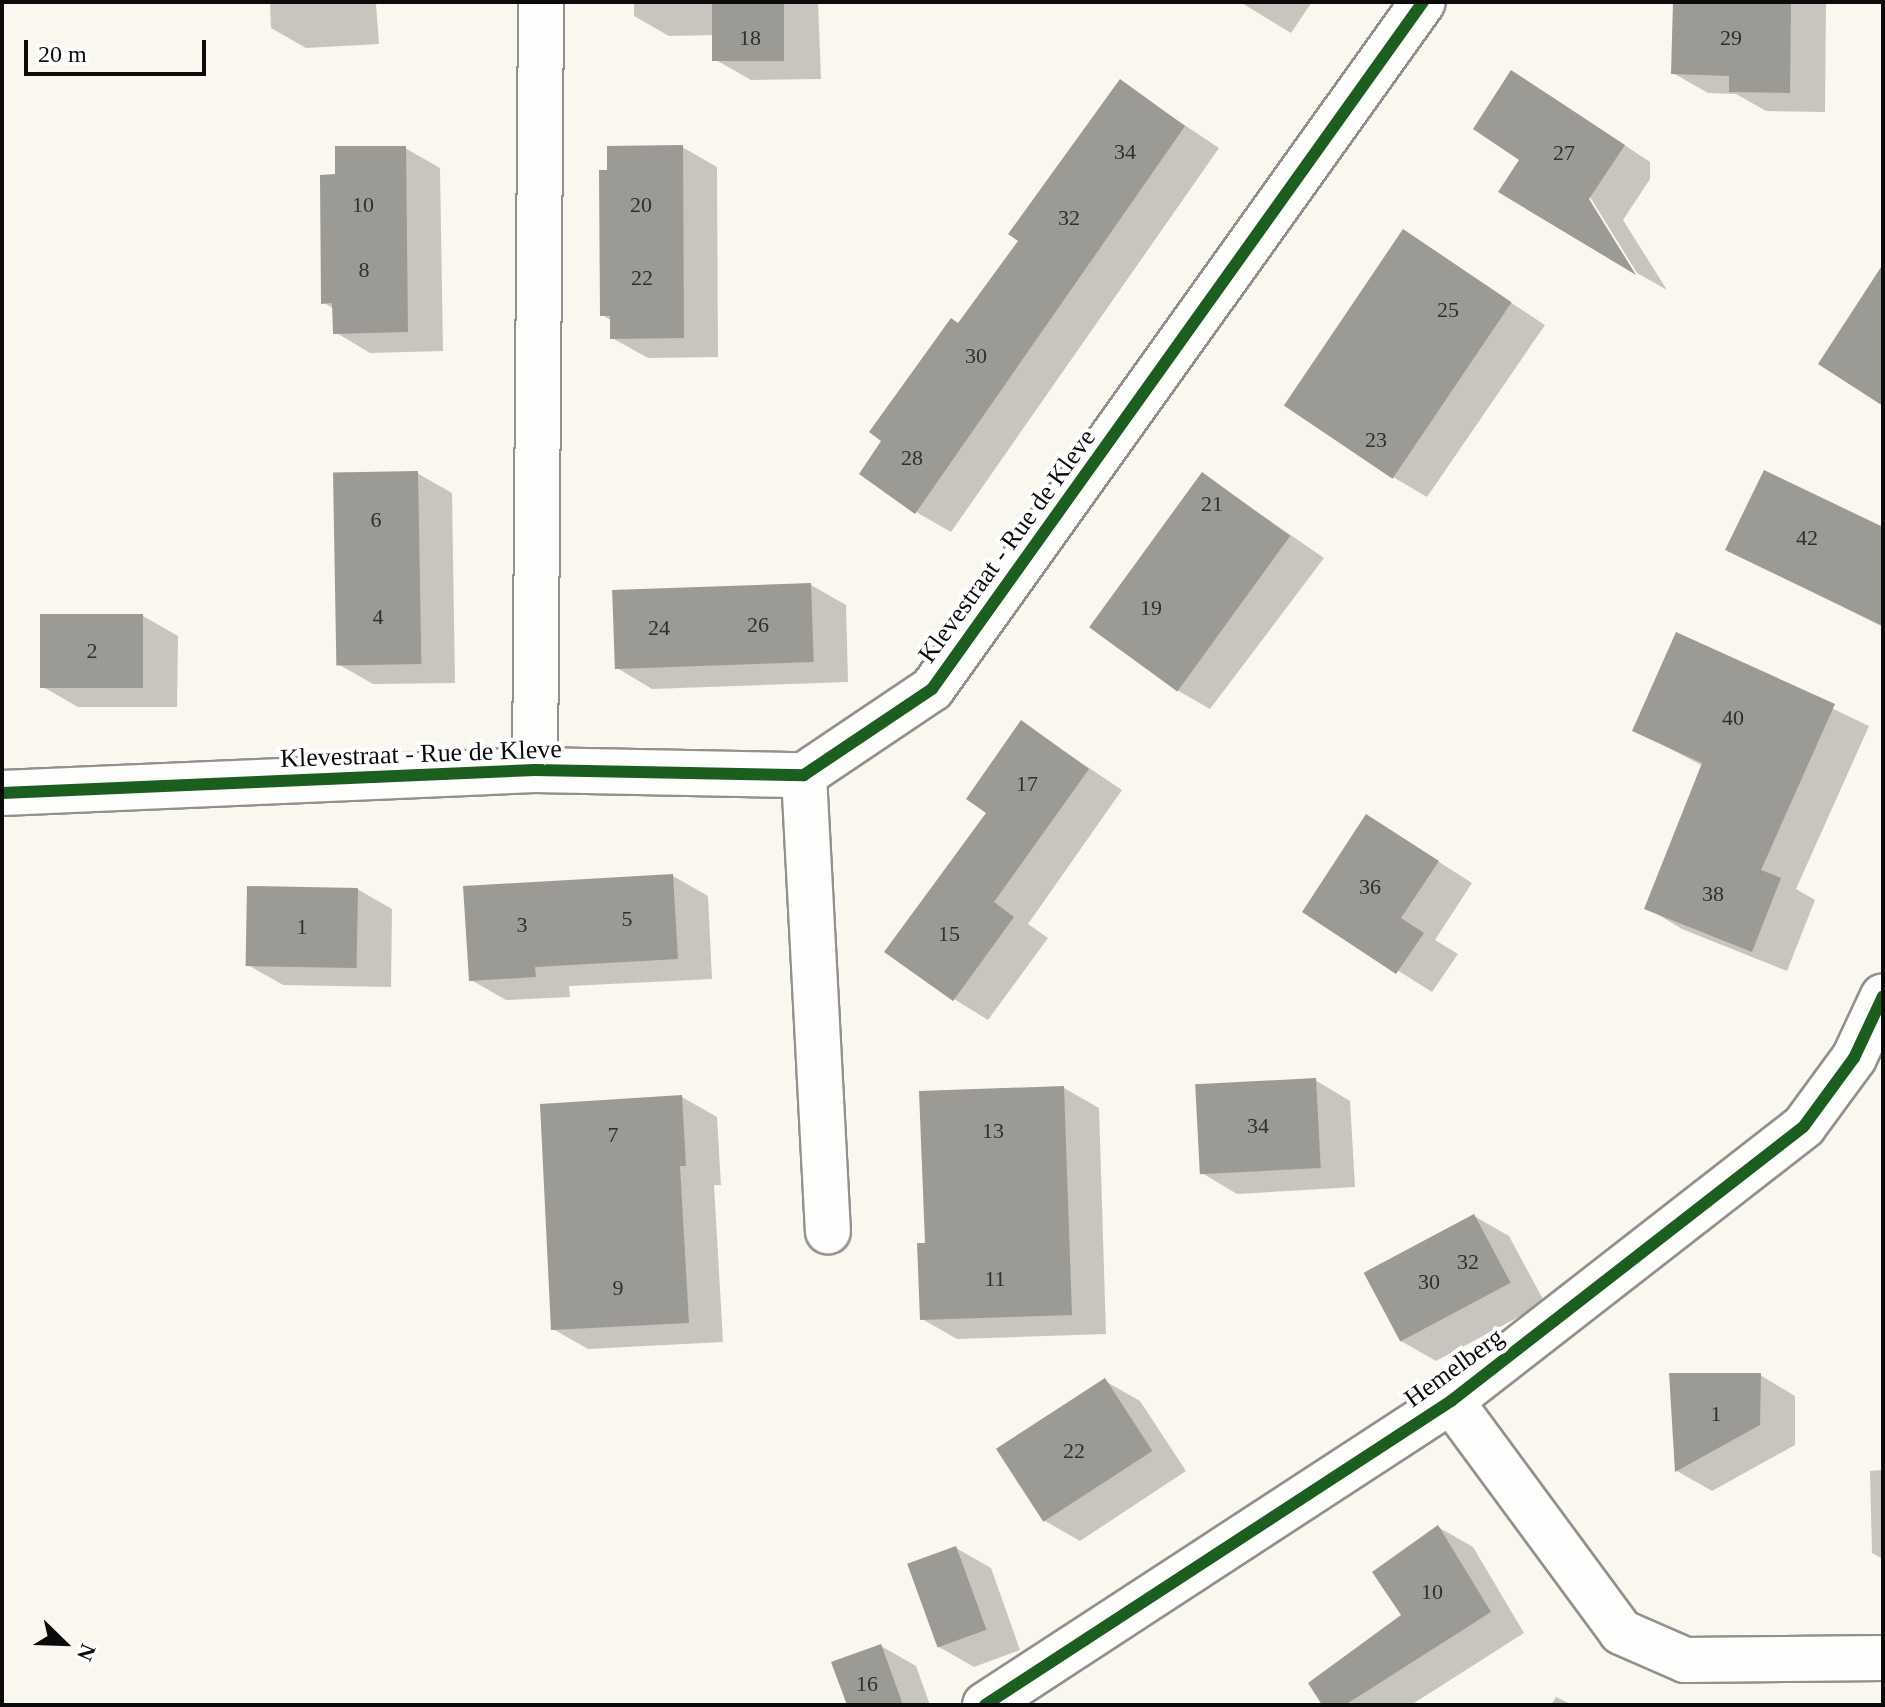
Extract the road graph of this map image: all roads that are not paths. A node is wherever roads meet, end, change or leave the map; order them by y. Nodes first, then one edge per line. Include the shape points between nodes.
1 (541, 2) edge
2 (1423, 2) edge
3 (535, 770) junction
4 (804, 775) junction
5 (2, 793) edge
6 (1883, 996) edge
7 (828, 1231) dead end
8 (1451, 1401) junction
9 (1883, 1658) edge
10 (985, 1705) edge

1 - 3 street, Klevestraat - Rue de Kleve
2 - 4 street, Klevestraat - Rue de Kleve via 932,689
3 - 4 street, Klevestraat - Rue de Kleve
3 - 5 street, Klevestraat - Rue de Kleve
4 - 7 street
6 - 8 street, Hemelberg via 1854,1058 1804,1126
8 - 9 street via 1621,1632 1685,1660
8 - 10 street, Hemelberg

